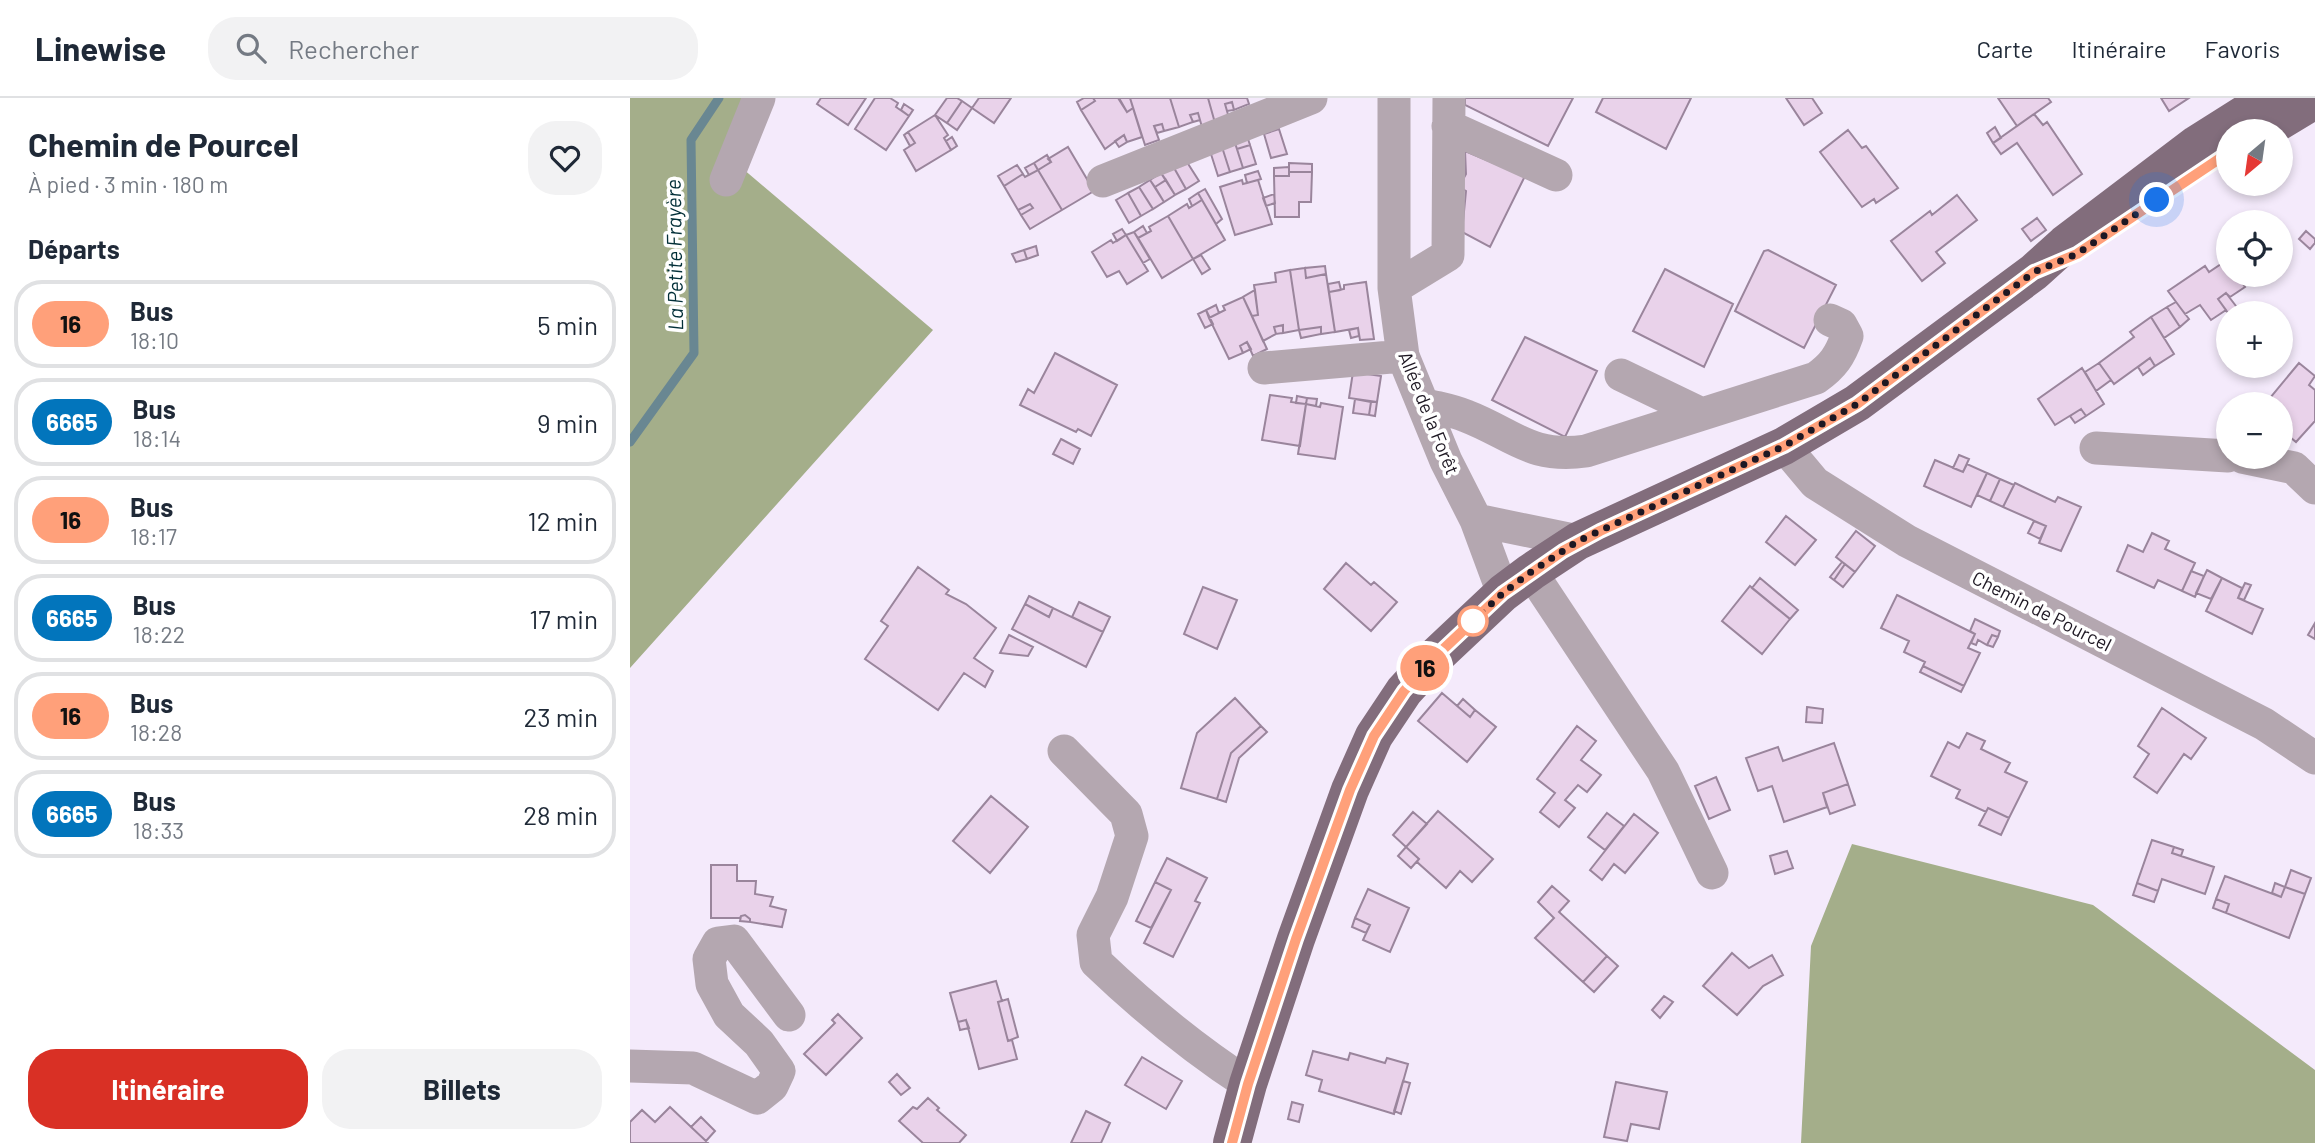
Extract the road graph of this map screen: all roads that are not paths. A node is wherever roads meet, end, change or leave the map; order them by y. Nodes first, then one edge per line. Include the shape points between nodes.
1 (759, 98) edge
2 (1311, 98) edge
3 (1394, 98) edge
4 (2270, 98) edge
5 (2315, 100) edge
6 (1449, 112) edge
7 (2283, 119) edge
8 (2216, 161) edge
9 (1556, 175) dead end
10 (726, 180) dead end
11 (1103, 181) dead end
12 (2034, 272) junction
13 (1394, 288) junction
14 (1830, 320) dead end
15 (1403, 356) junction
16 (1264, 368) dead end
17 (1621, 374) dead end
18 (1423, 404) junction
19 (1702, 414) junction
20 (1784, 446) junction
21 (2096, 448) dead end
22 (2216, 455) edge
23 (2293, 468) edge
24 (2315, 488) edge
25 (1476, 520) junction
26 (1578, 541) junction
27 (1517, 582) junction
28 (1064, 751) dead end
29 (2315, 758) edge
30 (1712, 873) dead end
31 (789, 1015) dead end
32 (630, 1066) edge
33 (1248, 1084) junction
34 (1232, 1143) edge

1 - 10 street
2 - 11 street
3 - 13 street, Allée de la Forêt
4 - 12 main road via 2197,144
5 - 7 main road
6 - 9 street
6 - 13 street via 1448,255
8 - 12 main road via 2077,254
12 - 20 main road via 1857,404
13 - 15 street, Allée de la Forêt
14 - 19 street via 1841,325 1847,336 1832,367 1816,378
15 - 16 street
15 - 18 street, Allée de la Forêt
17 - 19 street
18 - 19 street via 1466,416 1534,449 1564,454
18 - 25 street, Allée de la Forêt
20 - 26 main road
20 - 29 street, Chemin de Pourcel via 1815,483 1907,541 2263,724
21 - 22 street
23 - 24 street
25 - 26 street
25 - 27 street, Allée de la Forêt
26 - 27 main road
27 - 30 street, Allée de la Forêt via 1663,771
27 - 33 main road via 1436,656 1404,691 1374,736 1296,939
28 - 33 street via 1126,814 1132,836 1112,897 1093,935 1096,962 1130,994
31 - 32 street via 734,941 718,943 709,959 712,984 729,1015 759,1043 779,1071 772,1086 757,1098 693,1068
33 - 34 main road

